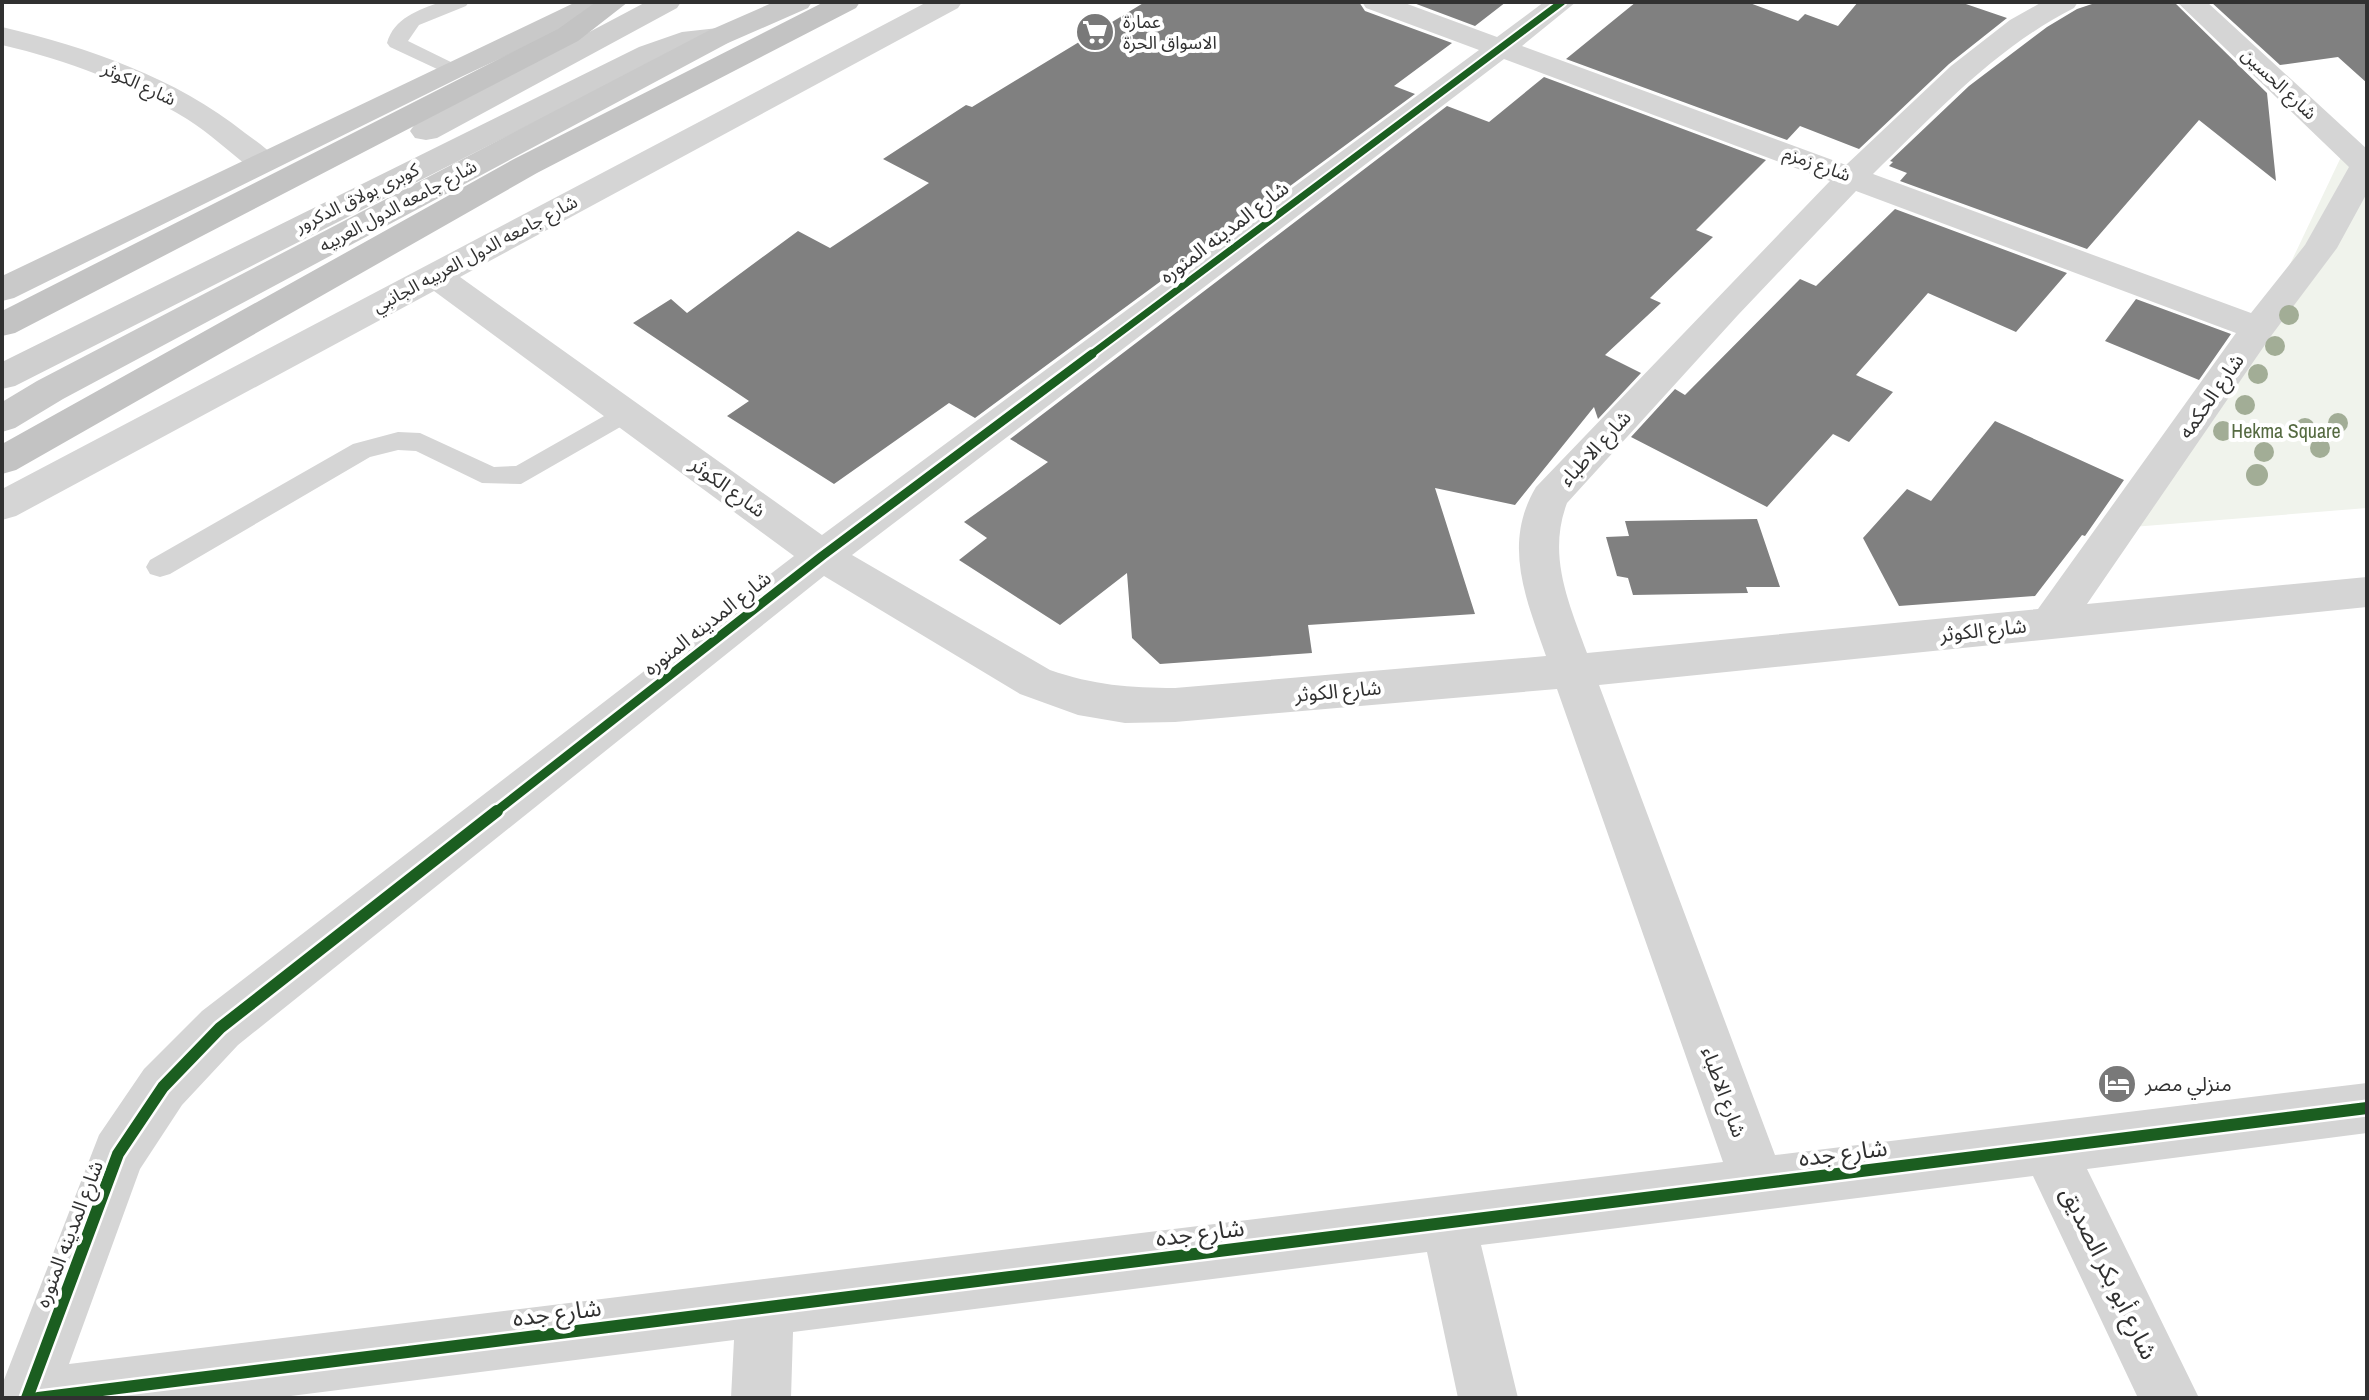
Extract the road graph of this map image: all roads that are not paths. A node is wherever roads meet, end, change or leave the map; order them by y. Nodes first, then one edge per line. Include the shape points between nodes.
1 (459, 2) edge
2 (599, 2) edge
3 (614, 2) edge
4 (667, 2) edge
5 (798, 2) edge
6 (846, 2) edge
7 (948, 2) edge
8 (1376, 2) edge
9 (1562, 2) edge
10 (2064, 2) edge
11 (2191, 2) edge
12 (2, 36) edge
13 (718, 37) junction
14 (1499, 49) junction
15 (452, 70) junction
16 (262, 162) junction
17 (2366, 165) edge
18 (1850, 176) junction
19 (435, 275) junction
20 (2, 290) edge
21 (95, 303) junction
22 (2, 325) edge
23 (2258, 328) junction
24 (2, 352) edge
25 (2, 377) edge
26 (627, 412) junction
27 (2, 419) edge
28 (2, 461) edge
29 (2, 506) edge
30 (822, 556) junction
31 (160, 567) dead end
32 (2367, 592) edge
33 (2050, 624) junction
34 (1571, 671) junction
35 (2367, 1108) edge
36 (2048, 1148) junction
37 (1758, 1184) junction
38 (1448, 1222) junction
39 (765, 1308) junction
40 (27, 1398) edge
41 (38, 1398) edge
42 (761, 1398) edge
43 (1488, 1398) edge
44 (2169, 1398) edge

1 - 15 lane via 416,20 397,37 397,43
2 - 15 main road
3 - 21 highway via 568,35
4 - 21 main road, كوبرى بولاق الدكرور
5 - 13 main road, شارع جامعه الدول العربيه
6 - 28 highway via 542,159
7 - 19 street, شارع جامعه الدول العربيه الجانبي
8 - 14 street, شارع زمزم
9 - 14 street, شارع المدينه المنوره
10 - 18 street, شارع الاطباء via 2032,16 1992,44
11 - 17 street, شارع الحسين
12 - 16 street, شارع الكوثر via 72,55 161,92
13 - 21 main road, كوبرى بولاق الدكرور via 682,41 649,53
13 - 27 main road, شارع جامعه الدول العربيه
14 - 18 street, شارع زمزم
14 - 30 street, شارع المدينه المنوره
15 - 16 main road
16 - 20 main road
17 - 23 street, شارع الحكمه via 2320,248
18 - 23 street, شارع زمزم
18 - 34 street, شارع الاطباء via 1550,497 1539,521 1537,563
19 - 26 street, شارع الكوثر
19 - 29 street, شارع جامعه الدول العربيه الجانبي
21 - 22 highway
21 - 24 main road, كوبرى بولاق الدكرور
21 - 25 main road, كوبرى بولاق الدكرور
23 - 33 street, شارع الحكمه
26 - 30 street, شارع الكوثر
26 - 31 lane via 521,475 491,476 420,442 362,450
30 - 34 street, شارع الكوثر via 1035,682 1078,698 1125,706
30 - 40 street, شارع المدينه المنوره via 220,1028 163,1087 118,1154
32 - 33 street, شارع الكوثر
33 - 34 street, شارع الكوثر
34 - 37 street, شارع الاطباء
35 - 36 street, شارع جده
36 - 37 street, شارع جده
36 - 44 street, شارع أبو بكر الصديق
37 - 38 street, شارع جده
38 - 39 street, شارع جده
38 - 43 street
39 - 41 street, شارع جده
39 - 42 street

